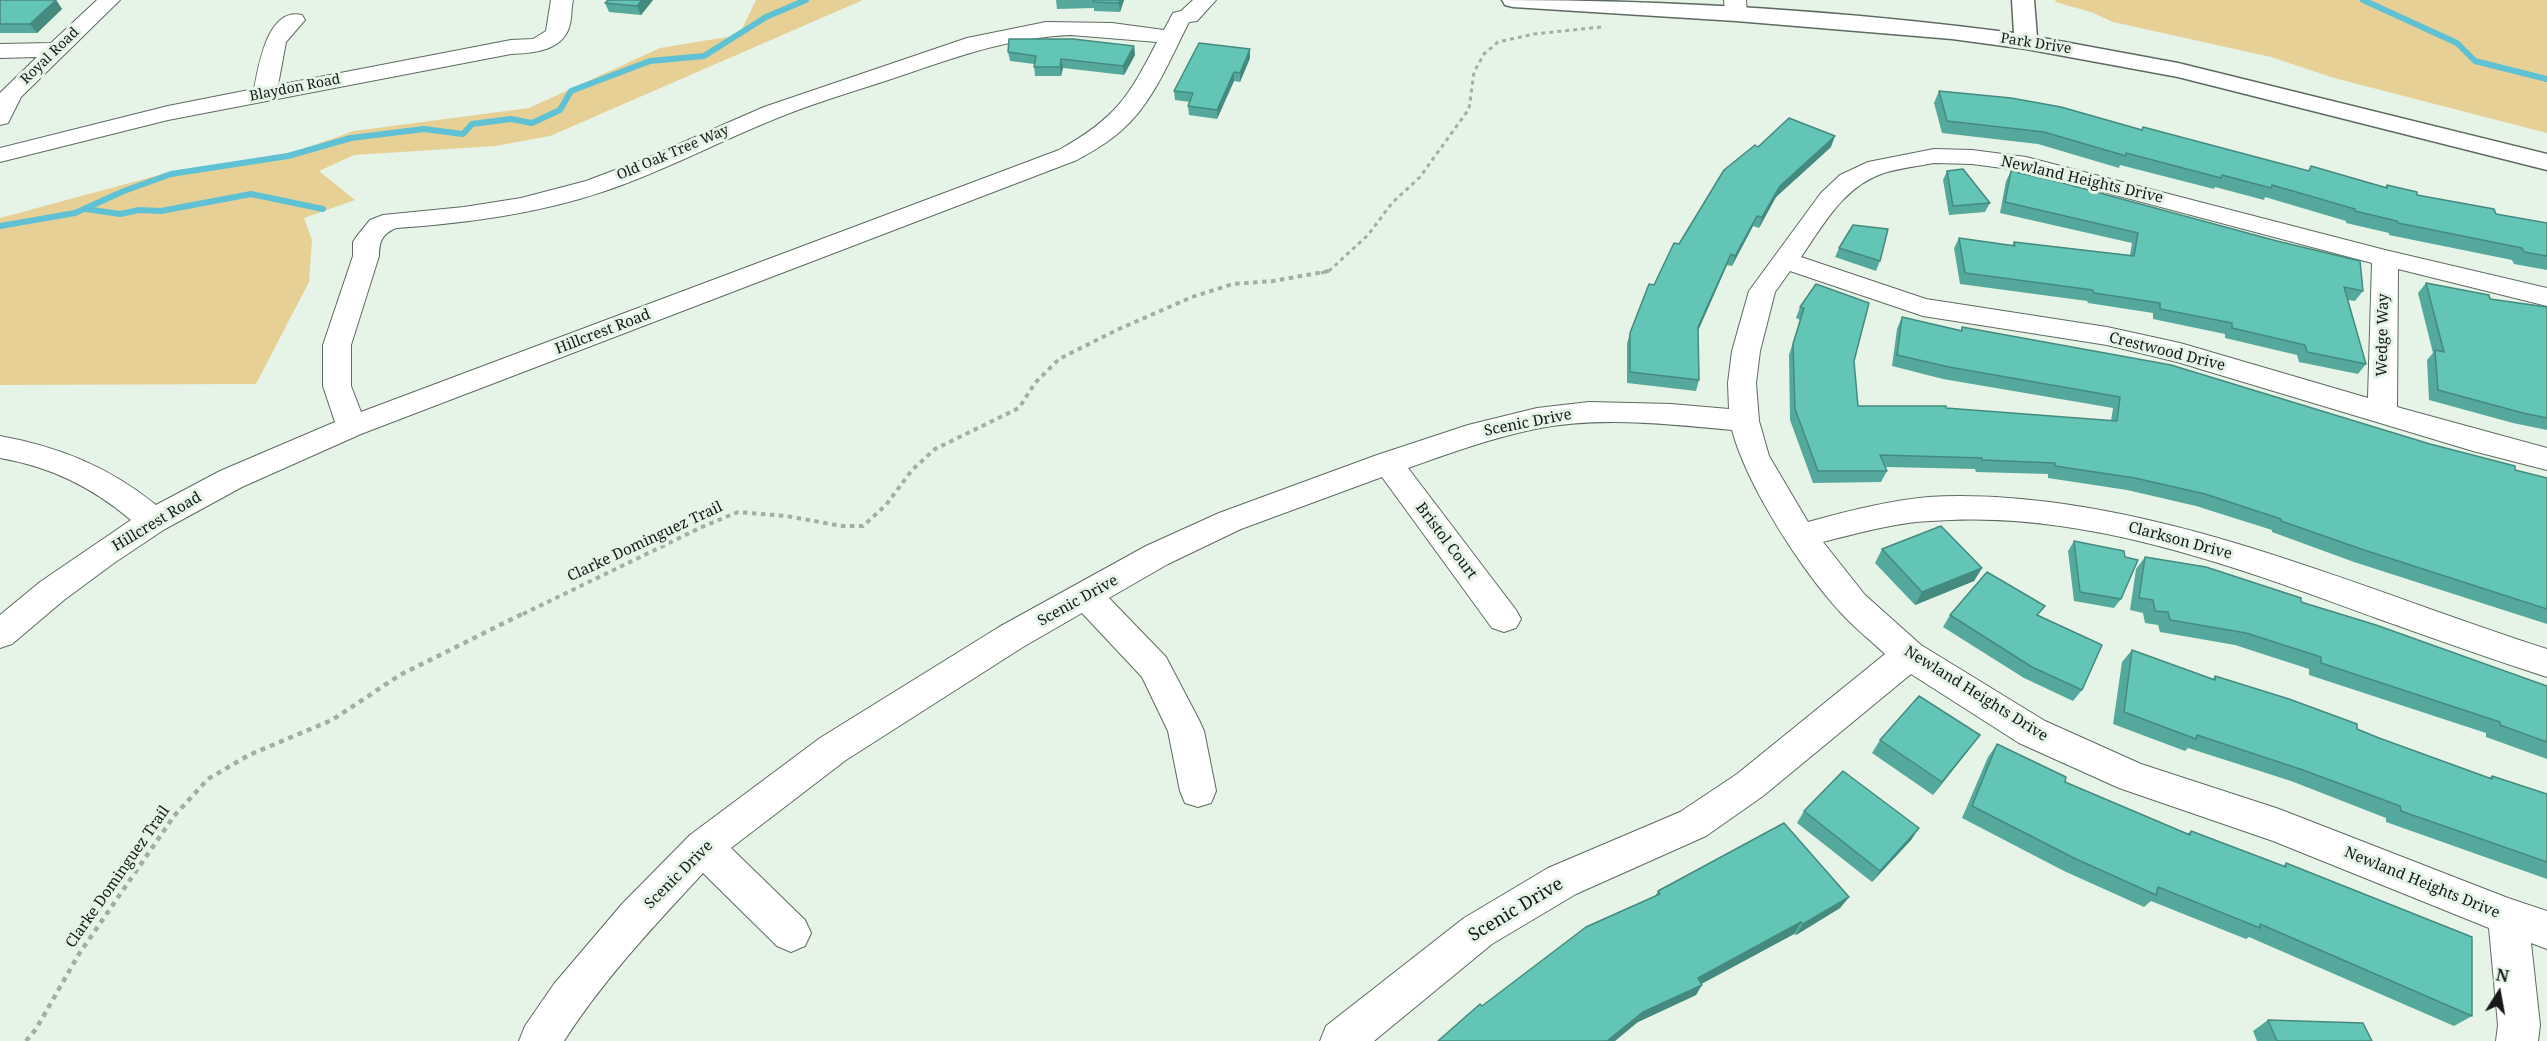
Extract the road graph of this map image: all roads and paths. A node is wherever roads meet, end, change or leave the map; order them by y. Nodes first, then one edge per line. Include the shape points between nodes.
1 (109, 0) edge
2 (562, 0) edge
3 (1205, 0) edge
4 (1513, 0) edge
5 (1765, 0) edge
6 (2024, 0) edge
7 (1637, 6) junction
8 (1736, 7) edge
9 (1179, 18) edge
10 (294, 20) dead end
11 (2025, 33) junction
12 (55, 50) junction
13 (0, 51) edge
14 (265, 93) junction
15 (0, 118) edge
16 (2547, 151) edge
17 (0, 155) edge
18 (2547, 162) edge
19 (2385, 258) junction
20 (1784, 260) junction
21 (2547, 297) edge
22 (2382, 413) junction
23 (1743, 421) junction
24 (351, 427) junction
25 (0, 447) edge
26 (2547, 459) edge
27 (1388, 463) junction
28 (154, 521) junction
29 (1800, 536) junction
30 (1087, 597) junction
31 (1504, 618) dead end
32 (0, 634) edge
33 (1909, 655) junction
34 (2547, 663) edge
35 (1198, 791) dead end
36 (703, 847) junction
37 (2508, 917) junction
38 (2547, 930) edge
39 (791, 933) dead end
40 (26, 1041) edge
41 (540, 1041) edge
42 (1341, 1041) edge
43 (2517, 1041) edge

1 - 12 street, Royal Road
2 - 14 street, Blaydon Road via 558,29 539,45
3 - 9 street, Hillcrest Road via 1189,16
4 - 7 street, Park Drive
5 - 11 street, Park Drive via 1951,16
6 - 11 street
7 - 8 street, Park Drive
7 - 40 path, Clarke Dominguez Trail via 1624,24 1534,34 1498,42 1484,54 1474,72 1468,109 1420,177 1329,271 1233,284 1192,297 1059,359 1035,383 1019,408 935,449 863,526 738,512 702,526 400,675 332,720 249,755 208,779 174,816 79,954
8 - 11 street, Park Drive via 1952,32
9 - 24 street, Hillcrest Road via 1122,118 1068,155
9 - 24 street, Old Oak Tree Way via 1112,30 1038,30 975,43 772,112 595,186 522,205 392,221 379,226 366,242 366,256 337,345 338,386
10 - 14 street via 275,41
11 - 16 street, Park Drive via 2147,46
11 - 18 street, Park Drive via 2089,52 2178,70
12 - 13 street
12 - 15 street, Royal Road via 10,94
14 - 17 street, Blaydon Road
19 - 20 street, Newland Heights Drive via 2026,164 1934,156 1877,168 1849,180 1830,198
19 - 21 street, Newland Heights Drive
19 - 22 street, Wedge Way
20 - 22 street, Crestwood Drive via 1923,307 2160,348
20 - 23 street, Newland Heights Drive via 1762,291 1746,351
22 - 26 street, Crestwood Drive
23 - 27 street, Scenic Drive via 1589,412 1537,418 1479,432
23 - 29 street, Newland Heights Drive via 1754,456
24 - 28 street, Hillcrest Road via 231,479
25 - 28 street via 53,457 81,469 106,483
27 - 30 street, Scenic Drive via 1230,521 1158,555
27 - 31 street, Bristol Court
28 - 32 street, Hillcrest Road via 52,591
29 - 33 street, Newland Heights Drive via 1853,604
29 - 34 street, Clarkson Drive via 1883,514 1946,508 2013,509 2078,517 2153,531 2228,552
30 - 35 street via 1154,667 1186,731
30 - 36 street, Scenic Drive via 1011,637 833,749
33 - 37 street, Newland Heights Drive via 2032,732 2132,777 2279,825
33 - 42 street, Scenic Drive via 1750,785 1693,824 1562,881 1478,931
36 - 39 street
36 - 41 street, Scenic Drive via 636,917 568,998
37 - 38 street, Newland Heights Drive
37 - 43 street via 2519,1025

